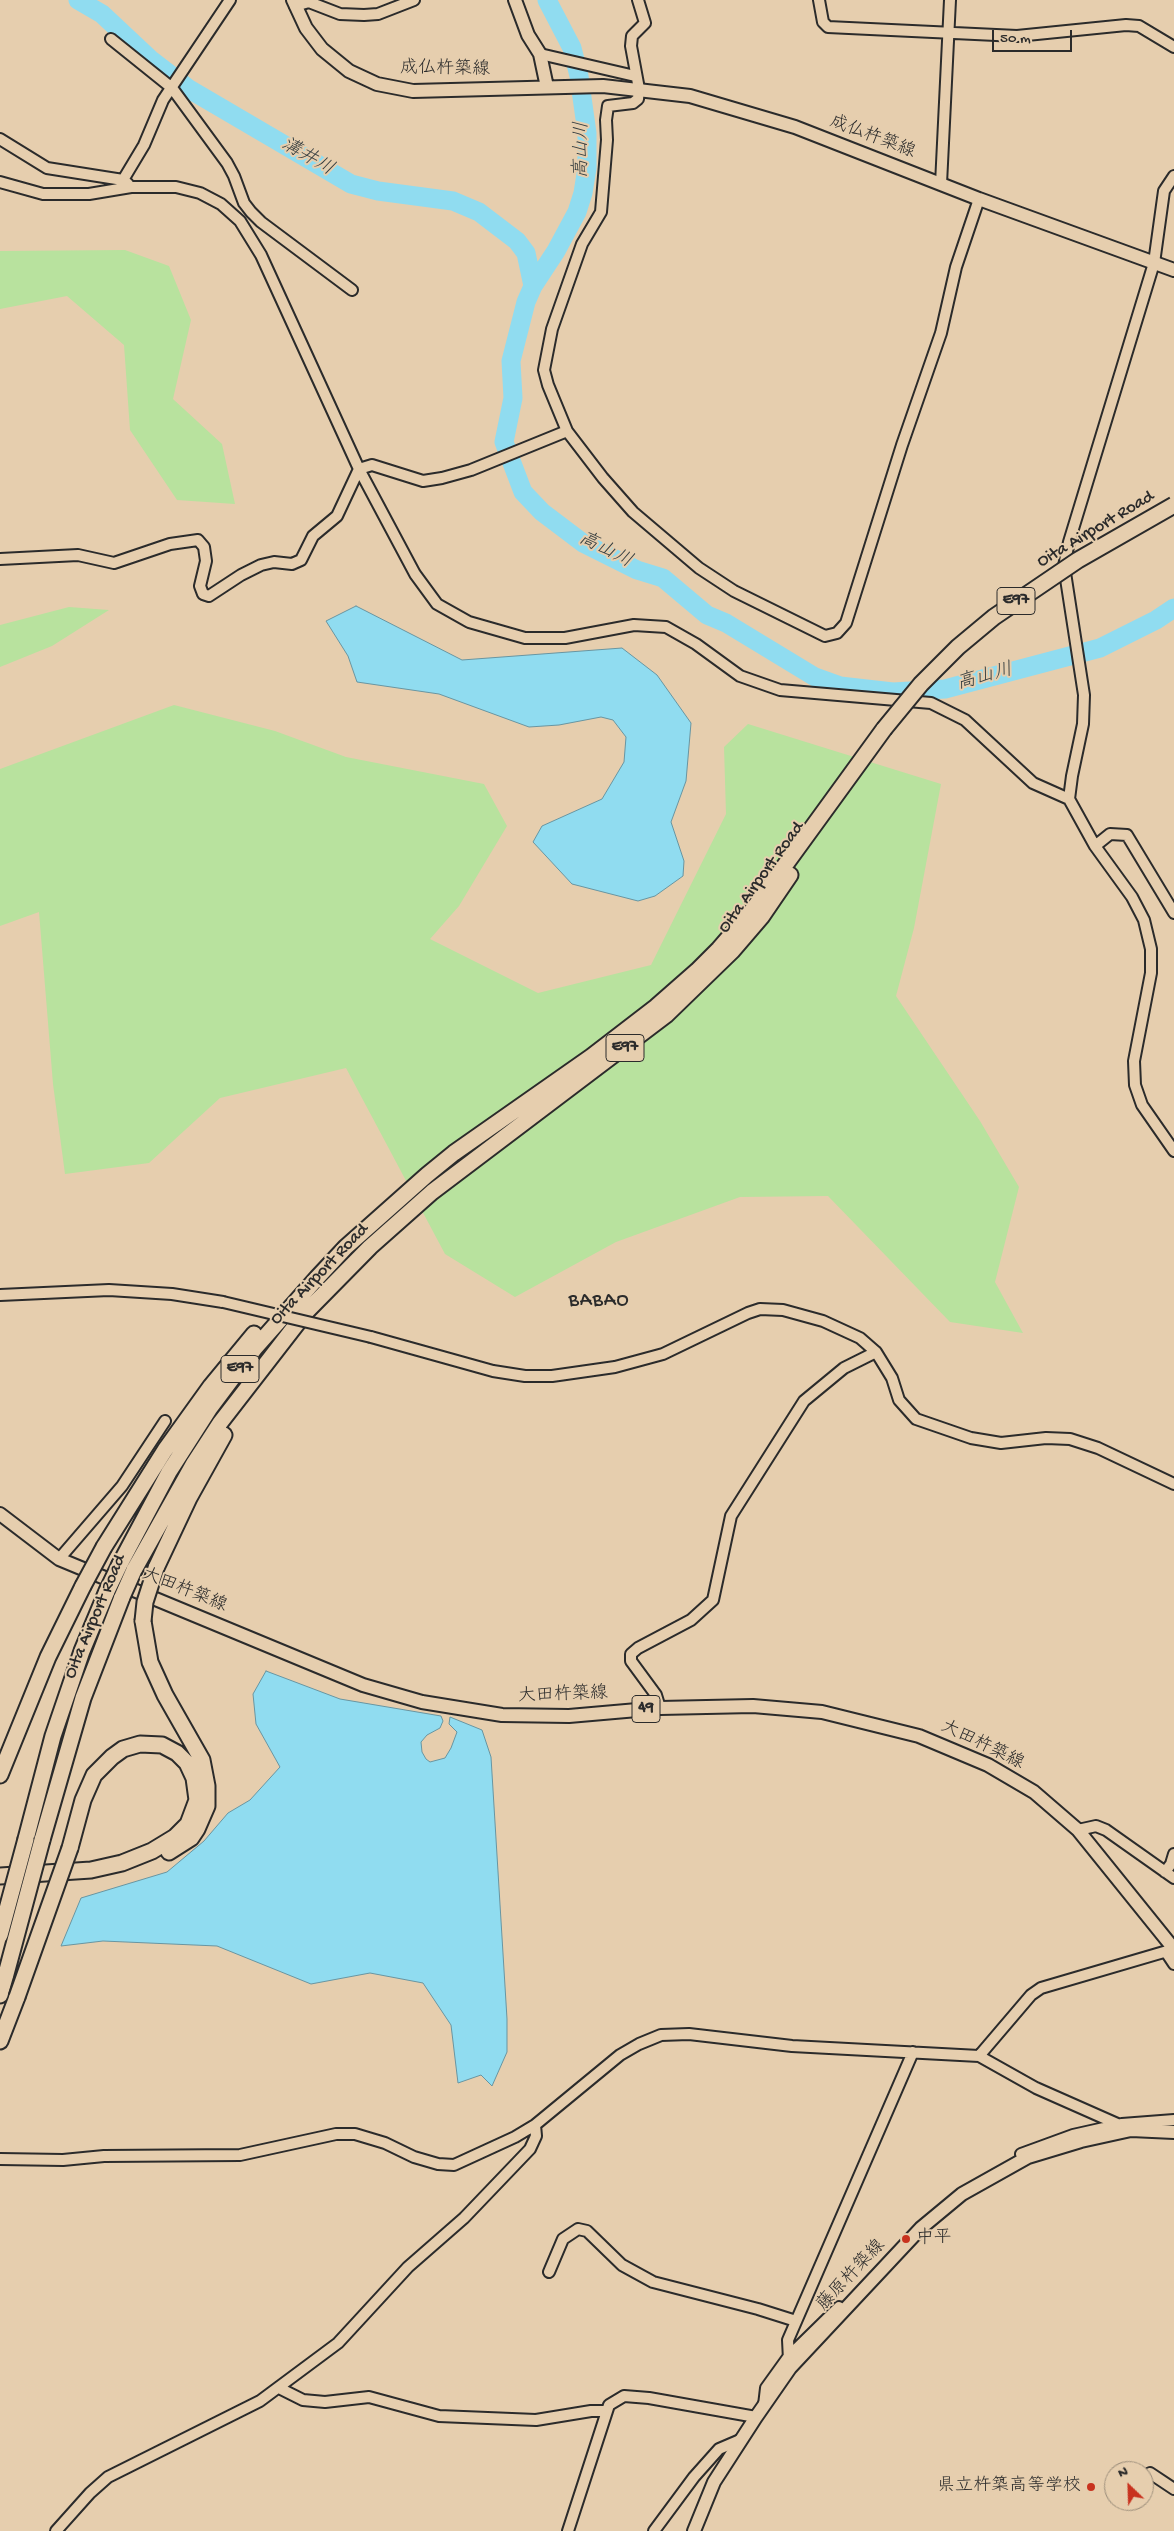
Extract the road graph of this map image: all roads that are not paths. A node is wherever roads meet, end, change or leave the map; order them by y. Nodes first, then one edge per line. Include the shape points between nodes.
1 (230, 0) edge
2 (414, 0) edge
3 (515, 0) edge
4 (638, 0) edge
5 (819, 0) edge
6 (950, 0) edge
7 (294, 3) edge
8 (949, 33) junction
9 (112, 39) dead end
10 (1174, 47) edge
11 (540, 54) junction
12 (635, 76) junction
13 (553, 87) junction
14 (172, 88) junction
15 (639, 89) junction
16 (0, 139) edge
17 (1174, 176) edge
18 (0, 182) edge
19 (127, 184) junction
20 (942, 184) junction
21 (979, 199) junction
22 (261, 222) junction
23 (249, 233) junction
24 (1154, 263) junction
25 (1174, 270) edge
26 (352, 290) dead end
27 (568, 431) junction
28 (359, 470) junction
29 (1174, 506) edge
30 (0, 559) edge
31 (884, 729) junction
32 (1069, 799) junction
33 (1094, 846) junction
34 (1174, 913) edge
35 (1174, 1151) edge
36 (396, 1201) junction
37 (0, 1295) edge
38 (306, 1312) junction
39 (876, 1352) junction
40 (165, 1421) dead end
41 (1174, 1484) edge
42 (0, 1514) edge
43 (59, 1559) junction
44 (127, 1567) junction
45 (660, 1708) junction
46 (0, 1775) edge
47 (1078, 1830) junction
48 (1174, 1854) edge
49 (1165, 1872) junction
50 (0, 1876) edge
51 (1174, 1878) edge
52 (0, 1884) edge
53 (0, 1935) edge
54 (1171, 1950) edge
55 (1174, 1964) edge
56 (0, 1994) edge
57 (0, 2041) edge
58 (913, 2052) junction
59 (979, 2056) junction
60 (1174, 2120) edge
61 (535, 2125) junction
62 (1126, 2127) junction
63 (1174, 2132) edge
64 (0, 2159) edge
65 (549, 2272) dead end
66 (796, 2321) junction
67 (790, 2362) junction
68 (279, 2388) junction
69 (607, 2411) junction
70 (756, 2417) junction
71 (740, 2440) junction
72 (1154, 2476) edge
73 (1174, 2488) edge
74 (56, 2531) edge
75 (568, 2531) edge
76 (654, 2531) edge
77 (694, 2531) edge

1 - 14 street
2 - 7 street via 364,16 340,14 309,2
3 - 11 main road via 528,35
4 - 12 street via 644,23 632,36
5 - 8 street via 823,22 828,27
6 - 8 street
7 - 13 main road, 成仏杵築線 via 306,28 322,49 349,71 377,84 413,91
8 - 10 street via 1017,36 1126,24 1139,26
8 - 20 street
9 - 14 street
11 - 12 street
11 - 13 main road
12 - 15 street
13 - 15 main road, 成仏杵築線
14 - 19 street via 163,100
14 - 22 street via 227,163 244,203
15 - 20 main road, 成仏杵築線 via 690,96 795,127
15 - 27 street via 638,99 632,103 608,106 601,212 582,244 548,348 544,370 554,404
16 - 19 street via 47,168
17 - 24 street via 1164,191
18 - 19 street via 43,194 89,194
19 - 23 street via 200,193 221,204
20 - 21 main road, 成仏杵築線
21 - 24 main road, 成仏杵築線
21 - 27 street via 956,267 941,334 899,453 846,623 837,633 825,636 734,591 699,568 633,512
22 - 23 street
22 - 26 street
23 - 28 street
24 - 25 main road, 成仏杵築線
24 - 32 street via 1064,566 1084,695 1083,724
27 - 28 street via 471,470 423,481 380,466
28 - 30 street via 337,516 313,536 301,560 292,564 274,562 261,565 209,596 202,594 200,586 206,561 204,547 198,540 170,544 114,563 78,555
28 - 32 street via 415,574 437,604 469,622 525,638 565,638 634,625 666,627 740,676 780,690 930,703 965,720 1034,783
29 - 31 highway, Oita Airport Road / E97, bridge via 1078,560 994,617 921,684
31 - 36 highway, Oita Airport Road / E97 via 751,912 697,971 639,1020 454,1154
31 - 38 highway, Oita Airport Road / E97 via 782,888 716,969 639,1038 432,1192 370,1247
32 - 33 street
33 - 34 street via 1110,834 1127,835
33 - 35 street via 1132,897 1144,920 1151,949 1151,973 1134,1061 1135,1085 1142,1105
36 - 44 highway, Oita Airport Road / E97 via 317,1278 223,1389 169,1472
36 - 46 highway, bridge via 292,1293 239,1352 165,1450 83,1586 48,1657
37 - 39 street, bridge via 109,1290 172,1294 223,1302 525,1376 552,1376 614,1367 663,1354 760,1309 783,1310 823,1321 860,1338
38 - 44 highway, Oita Airport Road / E97 via 215,1431
38 - 52 highway, bridge via 217,1446 156,1568 145,1602 143,1621 150,1662 202,1760 207,1806 197,1829 176,1848 148,1862 112,1873 82,1879
39 - 41 street via 892,1378 899,1400 916,1419 971,1438 1001,1443 1070,1439 1098,1448
39 - 45 street via 844,1368 804,1401 731,1516 713,1600 691,1620 631,1654 631,1661 656,1694
40 - 43 street via 122,1486
42 - 43 main road, 大田杵築線 / 49
43 - 45 main road, 大田杵築線 / 49 via 363,1685 422,1702 502,1715 569,1716
44 - 53 highway, Oita Airport Road / E97, bridge via 107,1591 82,1651 53,1736
44 - 56 highway, Oita Airport Road / E97, bridge via 122,1597 86,1689
45 - 47 main road, 大田杵築線 / 49 via 753,1706 822,1712 919,1736 988,1765 1034,1792
47 - 49 street via 1096,1826 1106,1830
47 - 54 main road, 大田杵築線 / 49
48 - 49 street
49 - 51 street
50 - 57 highway, bridge via 91,1870 122,1863 152,1851 175,1837 194,1812 197,1800 194,1778 187,1763 162,1745 140,1744 123,1749 94,1775 83,1800 70,1848 17,1997
54 - 55 street
54 - 59 street via 1041,1988 1031,1995
58 - 59 street
58 - 61 street via 792,2046 689,2034 661,2035 620,2055
58 - 66 street
59 - 62 street via 1036,2088
60 - 62 street
61 - 64 street via 515,2138 454,2165 414,2157 385,2143 355,2134 336,2134 240,2155
61 - 68 street via 536,2136 530,2149 464,2218 408,2267 338,2343
62 - 63 main road, 藤原杵築線
62 - 67 main road, 藤原杵築線 via 1028,2158 962,2194 921,2228
65 - 66 street via 563,2239 578,2229 587,2231 622,2266 644,2278
66 - 67 street via 788,2340
67 - 70 main road, 藤原杵築線
68 - 69 street via 303,2400 325,2402 369,2397 439,2416 536,2420
68 - 74 street via 108,2477 90,2492
69 - 70 street via 609,2405 624,2396
69 - 75 street
70 - 71 main road, 藤原杵築線
71 - 76 street via 719,2449
71 - 77 main road, 藤原杵築線 via 714,2482
72 - 73 street

